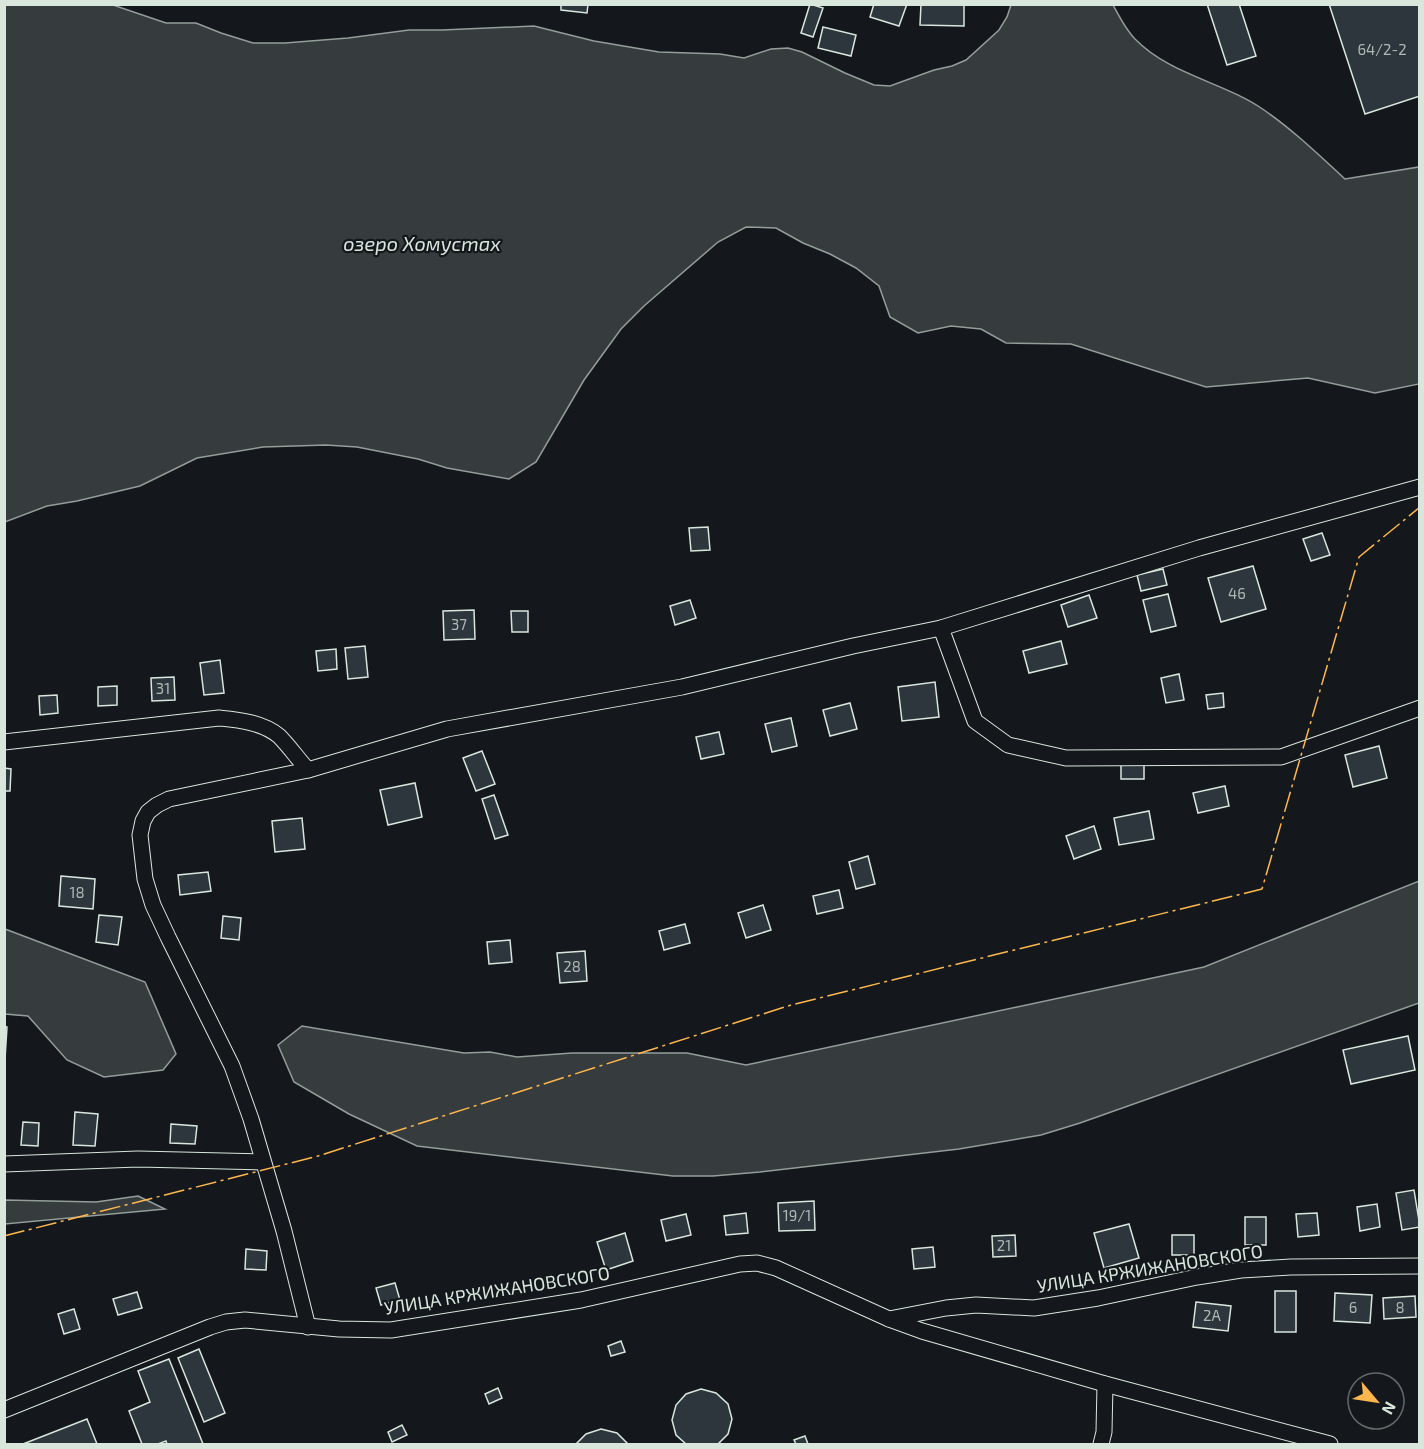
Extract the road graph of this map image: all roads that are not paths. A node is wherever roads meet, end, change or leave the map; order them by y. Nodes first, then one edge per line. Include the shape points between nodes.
1 (1419, 487) edge
2 (941, 628) junction
3 (1419, 708) edge
4 (4, 742) edge
5 (308, 770) junction
6 (263, 1162) junction
7 (4, 1164) edge
8 (1419, 1266) edge
9 (889, 1319) junction
10 (308, 1327) junction
11 (1105, 1384) junction
12 (4, 1410) edge
13 (1101, 1444) edge
14 (1330, 1444) edge

1 - 2 street via 1199,548
2 - 3 street via 975,721 1008,745 1066,758 1281,757
2 - 5 street via 682,687 447,729
4 - 5 street via 219,718 262,726 278,736
5 - 6 street via 169,799 148,812 140,835 145,879 153,905 232,1066
6 - 7 street via 138,1159
6 - 10 street
8 - 9 street, УЛИЦА КРЖИЖАНОВСКОГО via 1241,1270 1034,1308 976,1305
9 - 10 street, УЛИЦА КРЖИЖАНОВСКОГО via 795,1275 757,1263 581,1300 424,1326 392,1330
9 - 11 street, УЛИЦА КРЖИЖАНОВСКОГО
10 - 12 street, УЛИЦА КРЖИЖАНОВСКОГО via 226,1322
11 - 13 street
11 - 14 street, УЛИЦА КРЖИЖАНОВСКОГО

